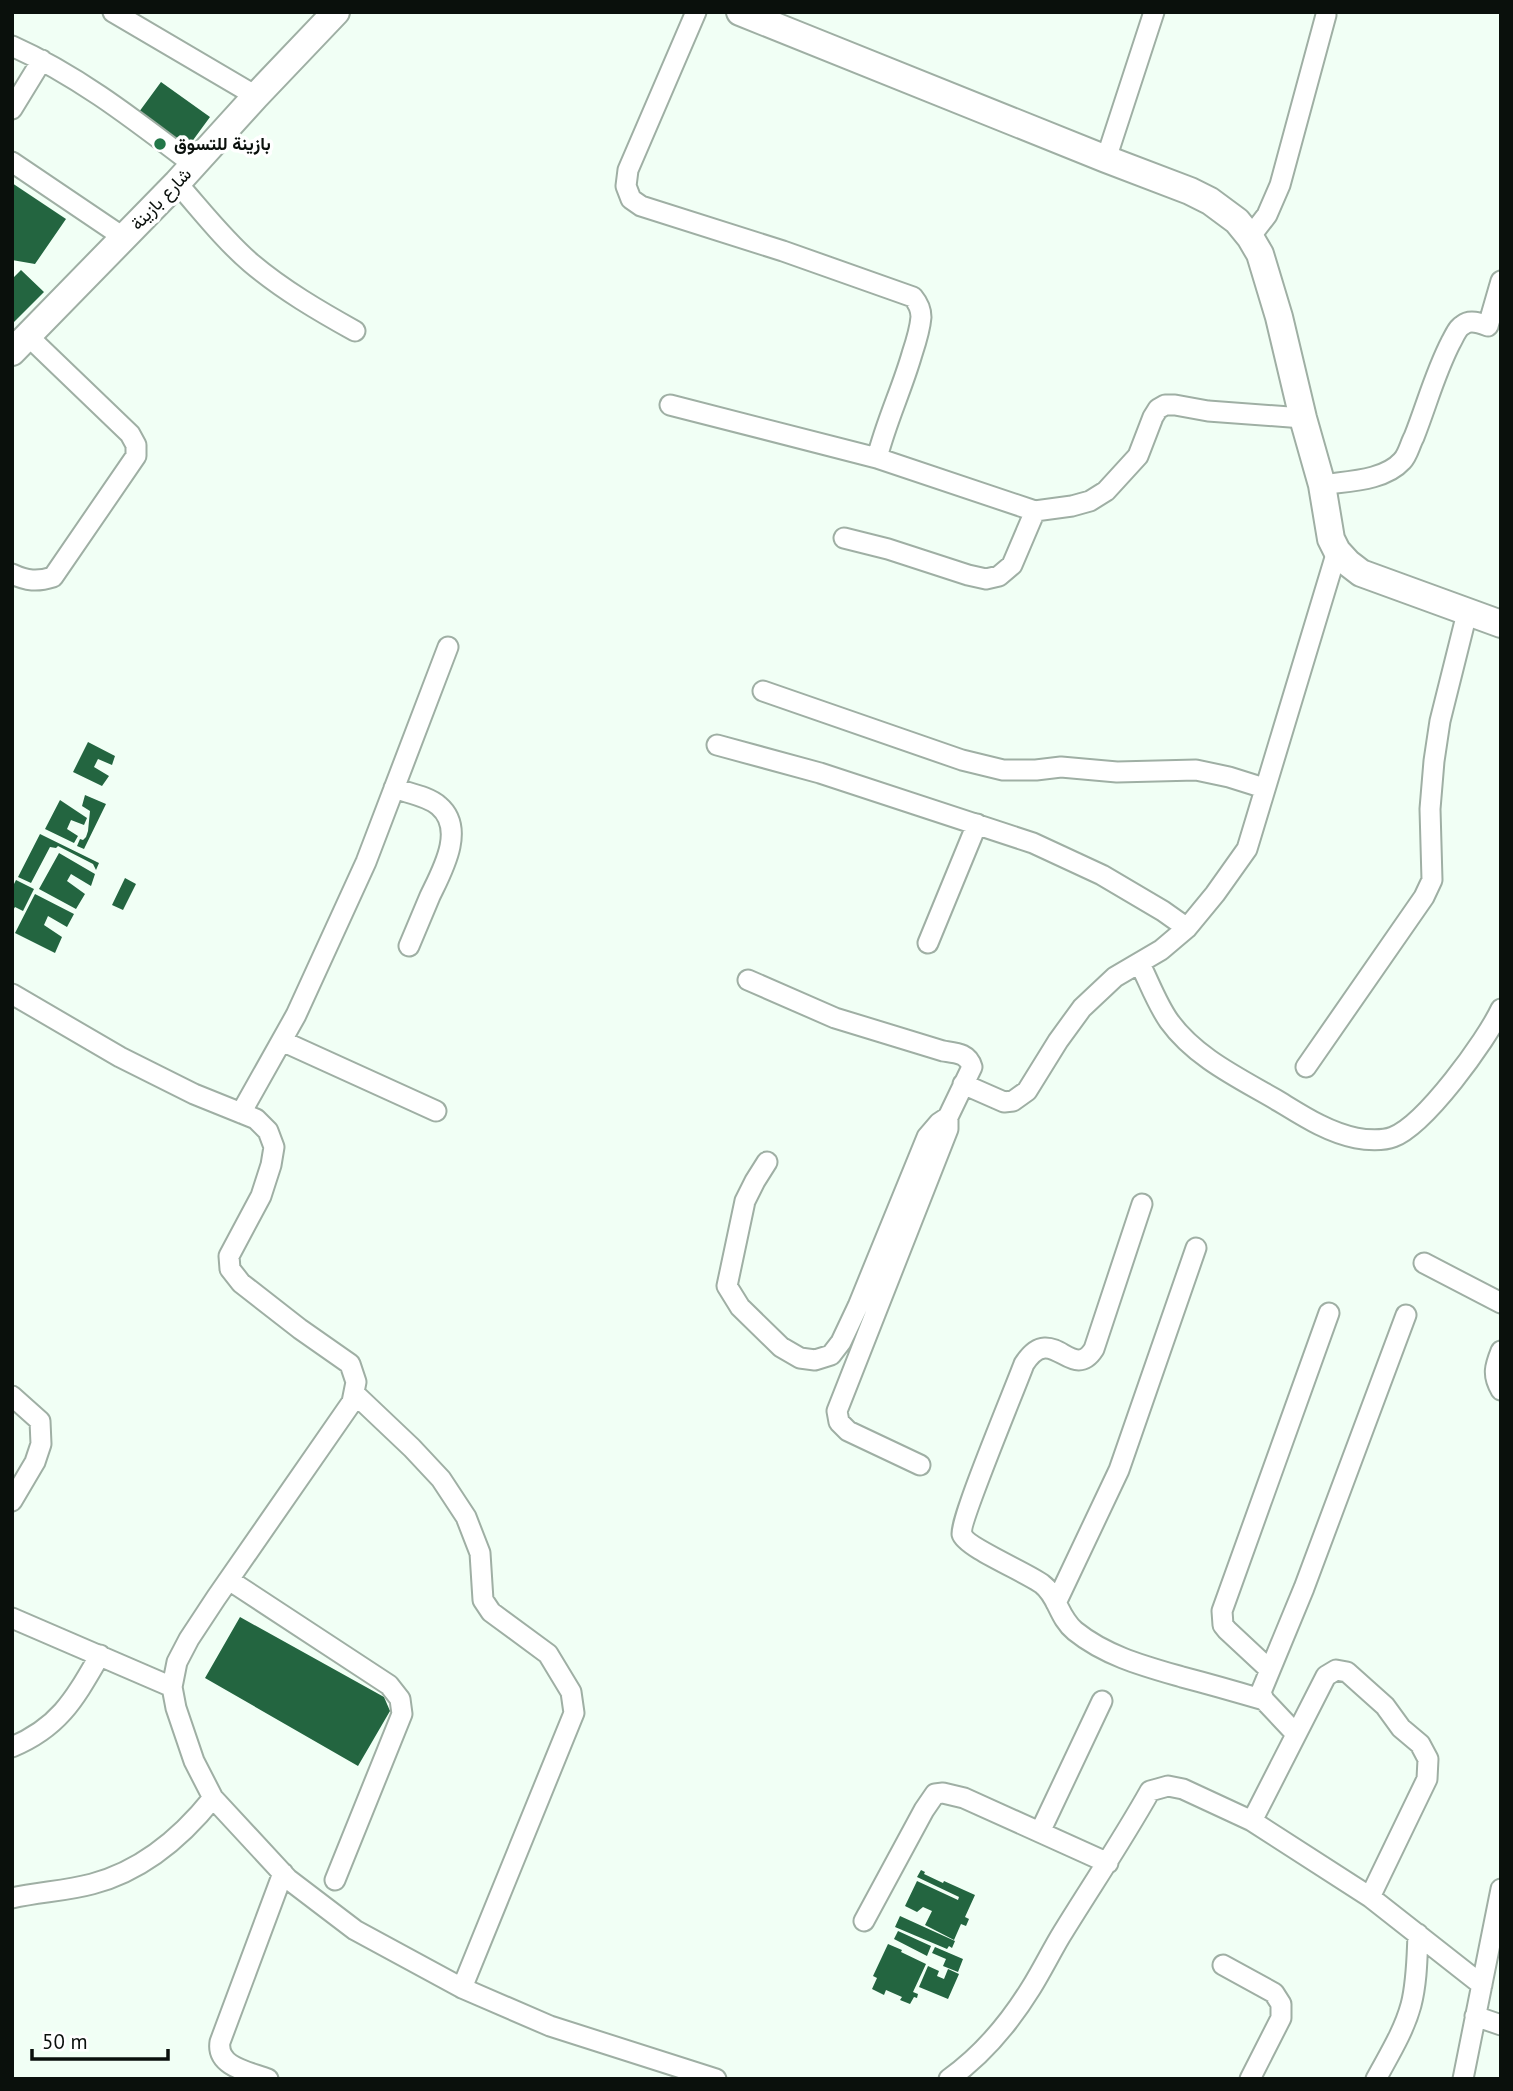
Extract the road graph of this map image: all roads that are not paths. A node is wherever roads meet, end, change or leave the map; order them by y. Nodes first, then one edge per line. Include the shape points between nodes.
1 (113, 12) edge
2 (336, 12) edge
3 (696, 12) edge
4 (740, 12) edge
5 (1154, 12) edge
6 (1326, 15) dead end
7 (12, 46) edge
8 (42, 60) junction
9 (256, 96) junction
10 (12, 109) edge
11 (1106, 159) junction
12 (12, 162) edge
13 (186, 174) junction
14 (123, 237) junction
15 (1250, 237) junction
16 (1501, 281) edge
17 (1495, 327) edge
18 (355, 331) dead end
19 (20, 344) edge
20 (670, 405) dead end
21 (1303, 418) junction
22 (877, 458) junction
23 (1322, 485) junction
24 (1035, 511) junction
25 (844, 538) dead end
26 (1337, 551) junction
27 (12, 574) edge
28 (1467, 613) junction
29 (1501, 624) edge
30 (448, 647) dead end
31 (763, 691) dead end
32 (717, 745) dead end
33 (394, 788) junction
34 (1264, 788) junction
35 (977, 824) junction
36 (1187, 928) junction
37 (929, 943) dead end
38 (409, 946) dead end
39 (1140, 964) junction
40 (748, 980) dead end
41 (12, 994) edge
42 (1501, 1009) edge
43 (282, 1041) junction
44 (1306, 1067) dead end
45 (963, 1084) junction
46 (436, 1111) dead end
47 (241, 1113) junction
48 (948, 1117) junction
49 (767, 1162) dead end
50 (1142, 1204) dead end
51 (1196, 1248) dead end
52 (1424, 1263) dead end
53 (1501, 1303) edge
54 (1329, 1313) dead end
55 (1406, 1315) dead end
56 (1501, 1351) edge
57 (1501, 1390) edge
58 (354, 1393) junction
59 (12, 1396) edge
60 (920, 1465) dead end
61 (12, 1501) edge
62 (229, 1580) junction
63 (1056, 1602) junction
64 (12, 1618) edge
65 (100, 1656) junction
66 (1270, 1670) junction
67 (172, 1687) junction
68 (1264, 1700) junction
69 (1102, 1701) dead end
70 (1296, 1734) junction
71 (12, 1747) edge
72 (213, 1798) junction
73 (1252, 1821) junction
74 (1040, 1832) junction
75 (1108, 1863) junction
76 (283, 1873) junction
77 (335, 1880) dead end
78 (1501, 1889) edge
79 (1370, 1897) junction
80 (12, 1898) edge
81 (864, 1922) dead end
82 (1418, 1934) junction
83 (1223, 1965) dead end
84 (1482, 1984) junction
85 (462, 1988) junction
86 (1475, 2016) junction
87 (1501, 2025) edge
88 (268, 2079) edge
89 (716, 2079) edge
90 (949, 2079) edge
91 (1250, 2079) edge
92 (1376, 2079) edge
93 (1462, 2079) edge

1 - 9 street
2 - 9 street, شارع بازينة
3 - 22 street via 636,147 626,186 640,206 657,213 783,251 918,302 921,317 915,343
4 - 11 street
5 - 11 street
6 - 15 street via 1280,185 1267,215
7 - 8 street
8 - 10 street
8 - 13 street via 127,115
9 - 13 street, شارع بازينة
11 - 15 street via 1210,201
12 - 14 street
13 - 14 street, شارع بازينة
13 - 18 street via 234,247 252,264
14 - 19 street, شارع بازينة
15 - 21 street via 1260,254 1279,317
16 - 17 street
17 - 23 street via 1475,322 1461,326 1438,367 1404,459 1391,471
19 - 27 street via 130,434 136,456 53,577 39,581
20 - 22 street
21 - 23 street
21 - 24 street via 1165,405 1153,417 1138,456 1107,491 1090,501
22 - 24 street
23 - 26 street
24 - 25 street via 1012,565 999,576 986,579
26 - 28 street via 1361,573
26 - 34 street
28 - 29 street
28 - 44 street via 1434,761 1432,880
30 - 33 street
31 - 34 street via 1003,770 1196,770
32 - 35 street
33 - 38 street via 437,803 450,822 448,856
33 - 43 street via 366,862
34 - 36 street via 1247,849
35 - 36 street via 1102,874
35 - 37 street
36 - 39 street
39 - 42 street via 1169,1021 1200,1053 1320,1126 1356,1138 1391,1138 1423,1115 1478,1050
39 - 45 street via 1115,977 1082,1008 1019,1097 1004,1102
40 - 45 street via 835,1018 967,1057 972,1067
41 - 47 street via 120,1057
43 - 46 street
43 - 47 street
45 - 48 street
47 - 58 street via 268,1131 274,1147 261,1196 229,1256 230,1269 241,1283 350,1364
48 - 49 street via 927,1137 841,1342 831,1354 814,1360 781,1347 740,1307 727,1286 745,1201
48 - 60 street via 837,1411 839,1422 848,1431
50 - 63 street via 1094,1349 1083,1360 1049,1348 1031,1353 961,1530 965,1540 1042,1584
51 - 63 street via 1119,1469
52 - 53 street
54 - 66 street via 1222,1611 1227,1630
55 - 66 street
56 - 57 street via 1495,1380
58 - 62 street
58 - 85 street via 441,1479 466,1517 480,1553 482,1600 491,1612 548,1654 571,1692 574,1713
59 - 61 street via 40,1420 41,1444
62 - 67 street via 189,1639 177,1662
62 - 77 street via 389,1685 400,1699 402,1713
63 - 68 street via 1068,1625 1107,1652
64 - 65 street
65 - 67 street
65 - 71 street via 56,1720
66 - 68 street via 1261,1692
67 - 72 street via 194,1761
68 - 70 street
69 - 74 street
70 - 73 street
70 - 79 street via 1326,1676 1341,1670 1385,1706 1426,1754 1427,1779
72 - 76 street
72 - 80 street via 149,1860 115,1877
73 - 75 street via 1183,1789 1159,1787 1150,1791
73 - 79 street
74 - 75 street
74 - 81 street via 964,1798 935,1794
75 - 90 street via 1030,1990 984,2049
76 - 85 street via 355,1930
76 - 88 street via 219,2051 222,2059
78 - 84 street
79 - 82 street
82 - 84 street
82 - 92 street via 1411,2005
83 - 91 street via 1274,1993 1281,2004 1280,2018
84 - 86 street
85 - 89 street via 550,2026
86 - 87 street
86 - 93 street

